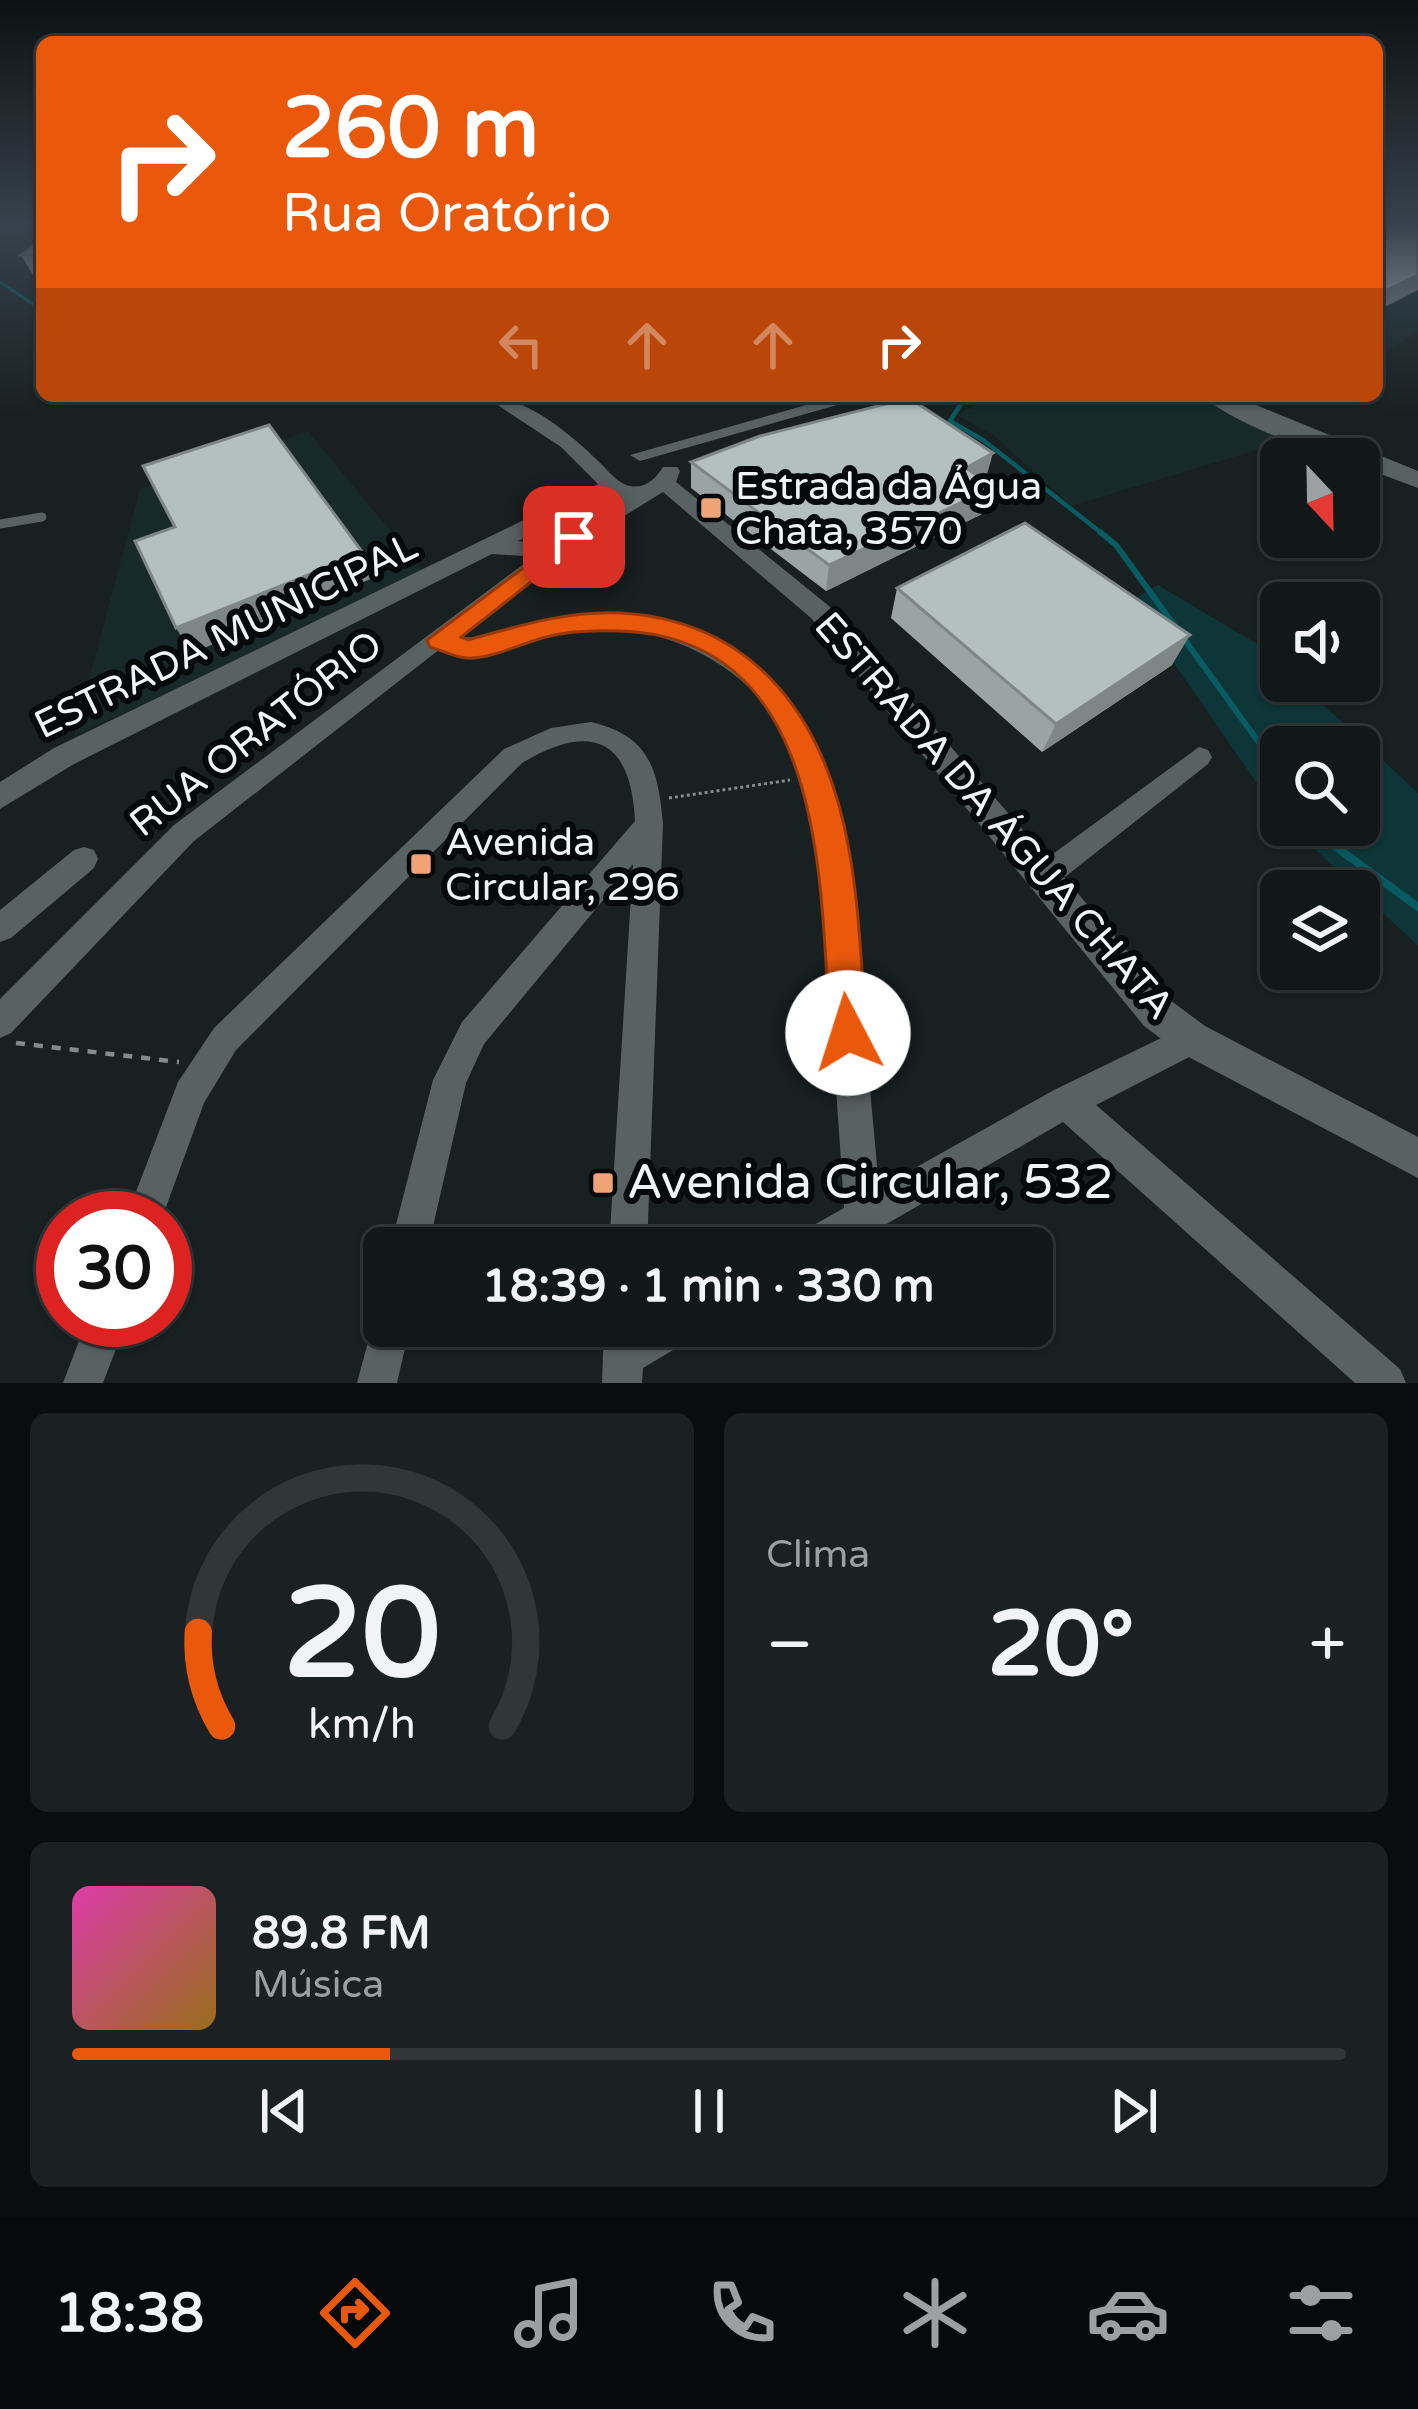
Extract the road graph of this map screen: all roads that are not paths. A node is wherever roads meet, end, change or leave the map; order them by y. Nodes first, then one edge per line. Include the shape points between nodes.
1 (503, 402) edge
2 (837, 402) edge
3 (910, 402) edge
4 (1228, 402) edge
5 (1240, 402) edge
6 (861, 419) edge
7 (820, 430) edge
8 (699, 438) junction
9 (568, 443) junction
10 (631, 456) junction
11 (693, 465) edge
12 (1418, 478) edge
13 (608, 481) junction
14 (657, 484) junction
15 (581, 503) junction
16 (42, 517) dead end
17 (0, 524) edge
18 (490, 549) junction
19 (543, 551) junction
20 (440, 640) junction
21 (1199, 757) dead end
22 (0, 797) edge
23 (648, 813) junction
24 (84, 859) dead end
25 (1041, 880) junction
26 (0, 928) edge
27 (0, 1022) edge
28 (1192, 1039) junction
29 (1066, 1102) junction
30 (1418, 1158) edge
31 (155, 1191) edge
32 (863, 1216) junction
33 (414, 1227) edge
34 (629, 1227) edge
35 (844, 1227) edge
36 (99, 1347) edge
37 (385, 1347) edge
38 (91, 1376) edge
39 (376, 1383) edge
40 (1386, 1383) edge

1 - 9 street
2 - 8 street
3 - 6 street
4 - 12 main road
5 - 12 main road
7 - 8 street via 716,458
8 - 10 street
9 - 10 street
9 - 13 street
10 - 13 street, ESTRADA MUNICIPAL
10 - 14 street, ESTRADA DA ÁGUA CHATA via 657,458
11 - 14 street
13 - 14 street
13 - 15 street, ESTRADA MUNICIPAL
14 - 19 street, RUA ORATÓRIO
14 - 25 street, ESTRADA DA ÁGUA CHATA via 820,612
15 - 18 street, ESTRADA MUNICIPAL
15 - 19 street via 542,533
16 - 17 lane
18 - 19 street, ESTRADA MUNICIPAL
18 - 22 street, ESTRADA MUNICIPAL via 64,756
19 - 20 street, RUA ORATÓRIO
20 - 27 street, RUA ORATÓRIO via 184,833
20 - 32 street via 467,649 553,626 638,624 720,650 764,683 800,737 833,850
21 - 25 street
23 - 31 street via 636,762 605,736 560,731 513,756 225,1039 190,1094
23 - 33 street via 472,1033 450,1079
23 - 34 street
24 - 26 street
25 - 28 street, ESTRADA DA ÁGUA CHATA via 1117,970
28 - 29 street
28 - 30 street, ESTRADA DA ÁGUA CHATA
29 - 32 street
29 - 40 street
32 - 35 street
36 - 38 street
37 - 39 street

